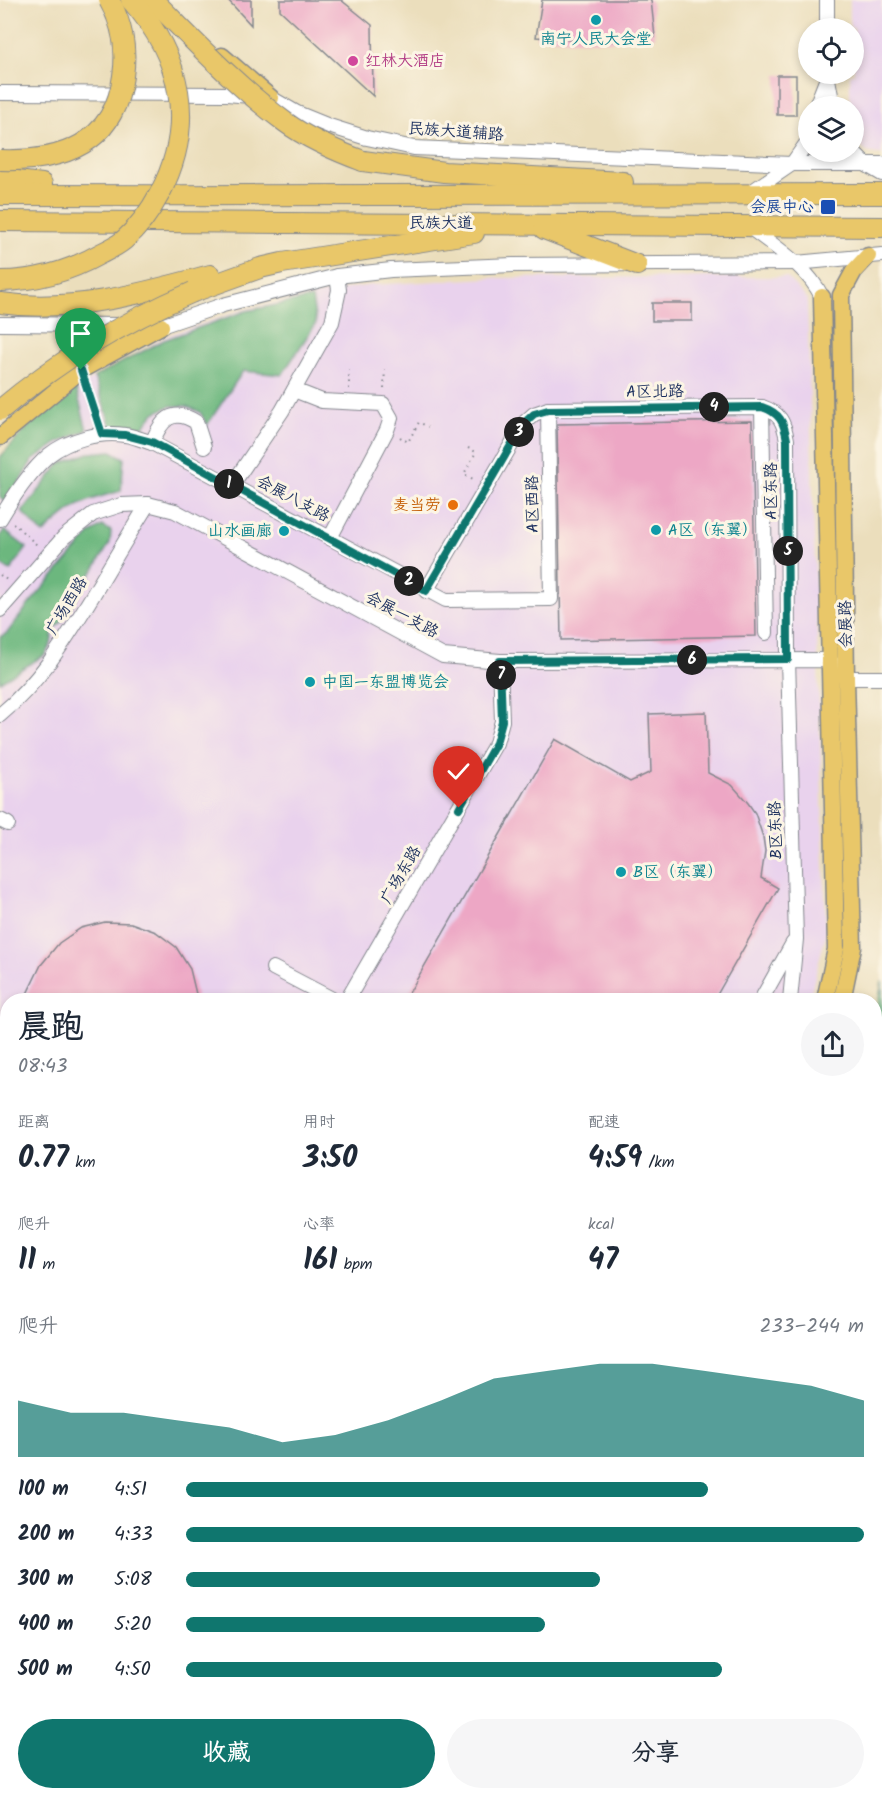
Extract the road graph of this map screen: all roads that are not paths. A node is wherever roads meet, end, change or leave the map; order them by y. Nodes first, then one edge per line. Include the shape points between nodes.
1 (109, 0) edge
2 (131, 0) edge
3 (153, 0) edge
4 (166, 0) edge
5 (827, 0) edge
6 (827, 18) edge
7 (0, 93) edge
8 (271, 98) junction
9 (798, 155) edge
10 (591, 156) junction
11 (0, 160) edge
12 (792, 164) junction
13 (864, 164) junction
14 (882, 164) edge
15 (882, 174) edge
16 (0, 179) edge
17 (589, 179) junction
18 (31, 189) junction
19 (748, 194) junction
20 (882, 194) edge
21 (0, 195) edge
22 (0, 221) edge
23 (531, 224) junction
24 (748, 226) junction
25 (882, 227) edge
26 (877, 253) edge
27 (796, 263) junction
28 (637, 265) junction
29 (337, 276) junction
30 (0, 281) edge
31 (192, 286) junction
32 (841, 295) junction
33 (822, 297) junction
34 (0, 303) edge
35 (0, 324) edge
36 (162, 326) junction
37 (294, 390) junction
38 (762, 407) junction
39 (0, 410) edge
40 (548, 410) junction
41 (0, 438) edge
42 (152, 442) junction
43 (204, 447) dead end
44 (232, 485) junction
45 (148, 504) junction
46 (2, 516) edge
47 (330, 538) junction
48 (426, 591) junction
49 (551, 599) joint
50 (0, 610) edge
51 (766, 633) dead end
52 (788, 659) junction
53 (830, 660) junction
54 (500, 661) junction
55 (846, 678) junction
56 (882, 678) edge
57 (0, 715) edge
58 (796, 939) junction
59 (273, 968) dead end
60 (321, 993) edge
61 (351, 993) edge
62 (765, 993) edge
63 (791, 993) edge
64 (827, 993) edge
65 (843, 993) edge

1 - 11 highway, bridge via 122,39 124,69 120,97 105,127 68,152 36,159
2 - 30 highway, bridge via 153,28 177,85 180,132 168,177 152,207 124,240 112,248 67,271
3 - 17 highway, bridge via 286,123 339,153 363,161 444,172
4 - 8 main road via 221,56
5 - 6 street
7 - 8 street, 民族大道辅路 via 226,94
8 - 10 street, 民族大道辅路 via 329,126 414,148
9 - 12 street
10 - 12 street, 民族大道辅路
10 - 17 street
12 - 13 street, 民族大道辅路
12 - 19 street
13 - 14 street, 民族大道辅路
13 - 15 street
16 - 18 highway
17 - 19 highway
18 - 19 highway, 民族大道 via 196,196
18 - 21 highway
19 - 20 highway, 民族大道
22 - 23 highway, 民族大道
23 - 24 highway, 民族大道
23 - 28 highway
23 - 31 highway via 346,252
24 - 25 highway, 民族大道
24 - 27 street
26 - 27 street
26 - 32 main road via 854,271
27 - 28 street
27 - 33 street via 814,281
28 - 29 street via 451,267
29 - 36 street
29 - 37 street via 339,290 332,322
31 - 34 highway via 84,304
31 - 39 highway, bridge via 100,338
32 - 33 street via 838,288 831,286
32 - 55 main road, 会展路
33 - 53 main road, 会展路
35 - 36 street
36 - 41 main road via 81,370
37 - 44 street
37 - 47 street via 322,401 383,404 391,418
38 - 40 street, A区北路
38 - 51 street
38 - 52 street, A区东路 via 774,411 784,422 787,440
40 - 48 street via 534,414 524,423
40 - 49 street, A区西路
42 - 43 street via 166,418 177,415 196,422
42 - 44 street, 会展八支路
42 - 46 street, 会展八支路 via 102,434 75,441 50,455 28,478
44 - 47 street, 会展八支路
45 - 50 street, 会展一支路 via 121,505 93,514 64,537
45 - 54 street, 会展一支路 via 175,511 444,656
45 - 57 street, 广场西路 via 62,646 18,700
47 - 48 street, 会展八支路
48 - 49 street, 会展八支路 via 446,600
52 - 53 street, 会展一支路
52 - 54 street, 会展一支路
52 - 58 street, B区东路
53 - 55 street
53 - 64 main road, 会展路 via 836,949
54 - 61 street, 广场东路 via 502,721 496,743
55 - 56 street
55 - 65 main road, 会展路 via 853,947
58 - 62 street
58 - 63 street, B区东路
59 - 60 street

